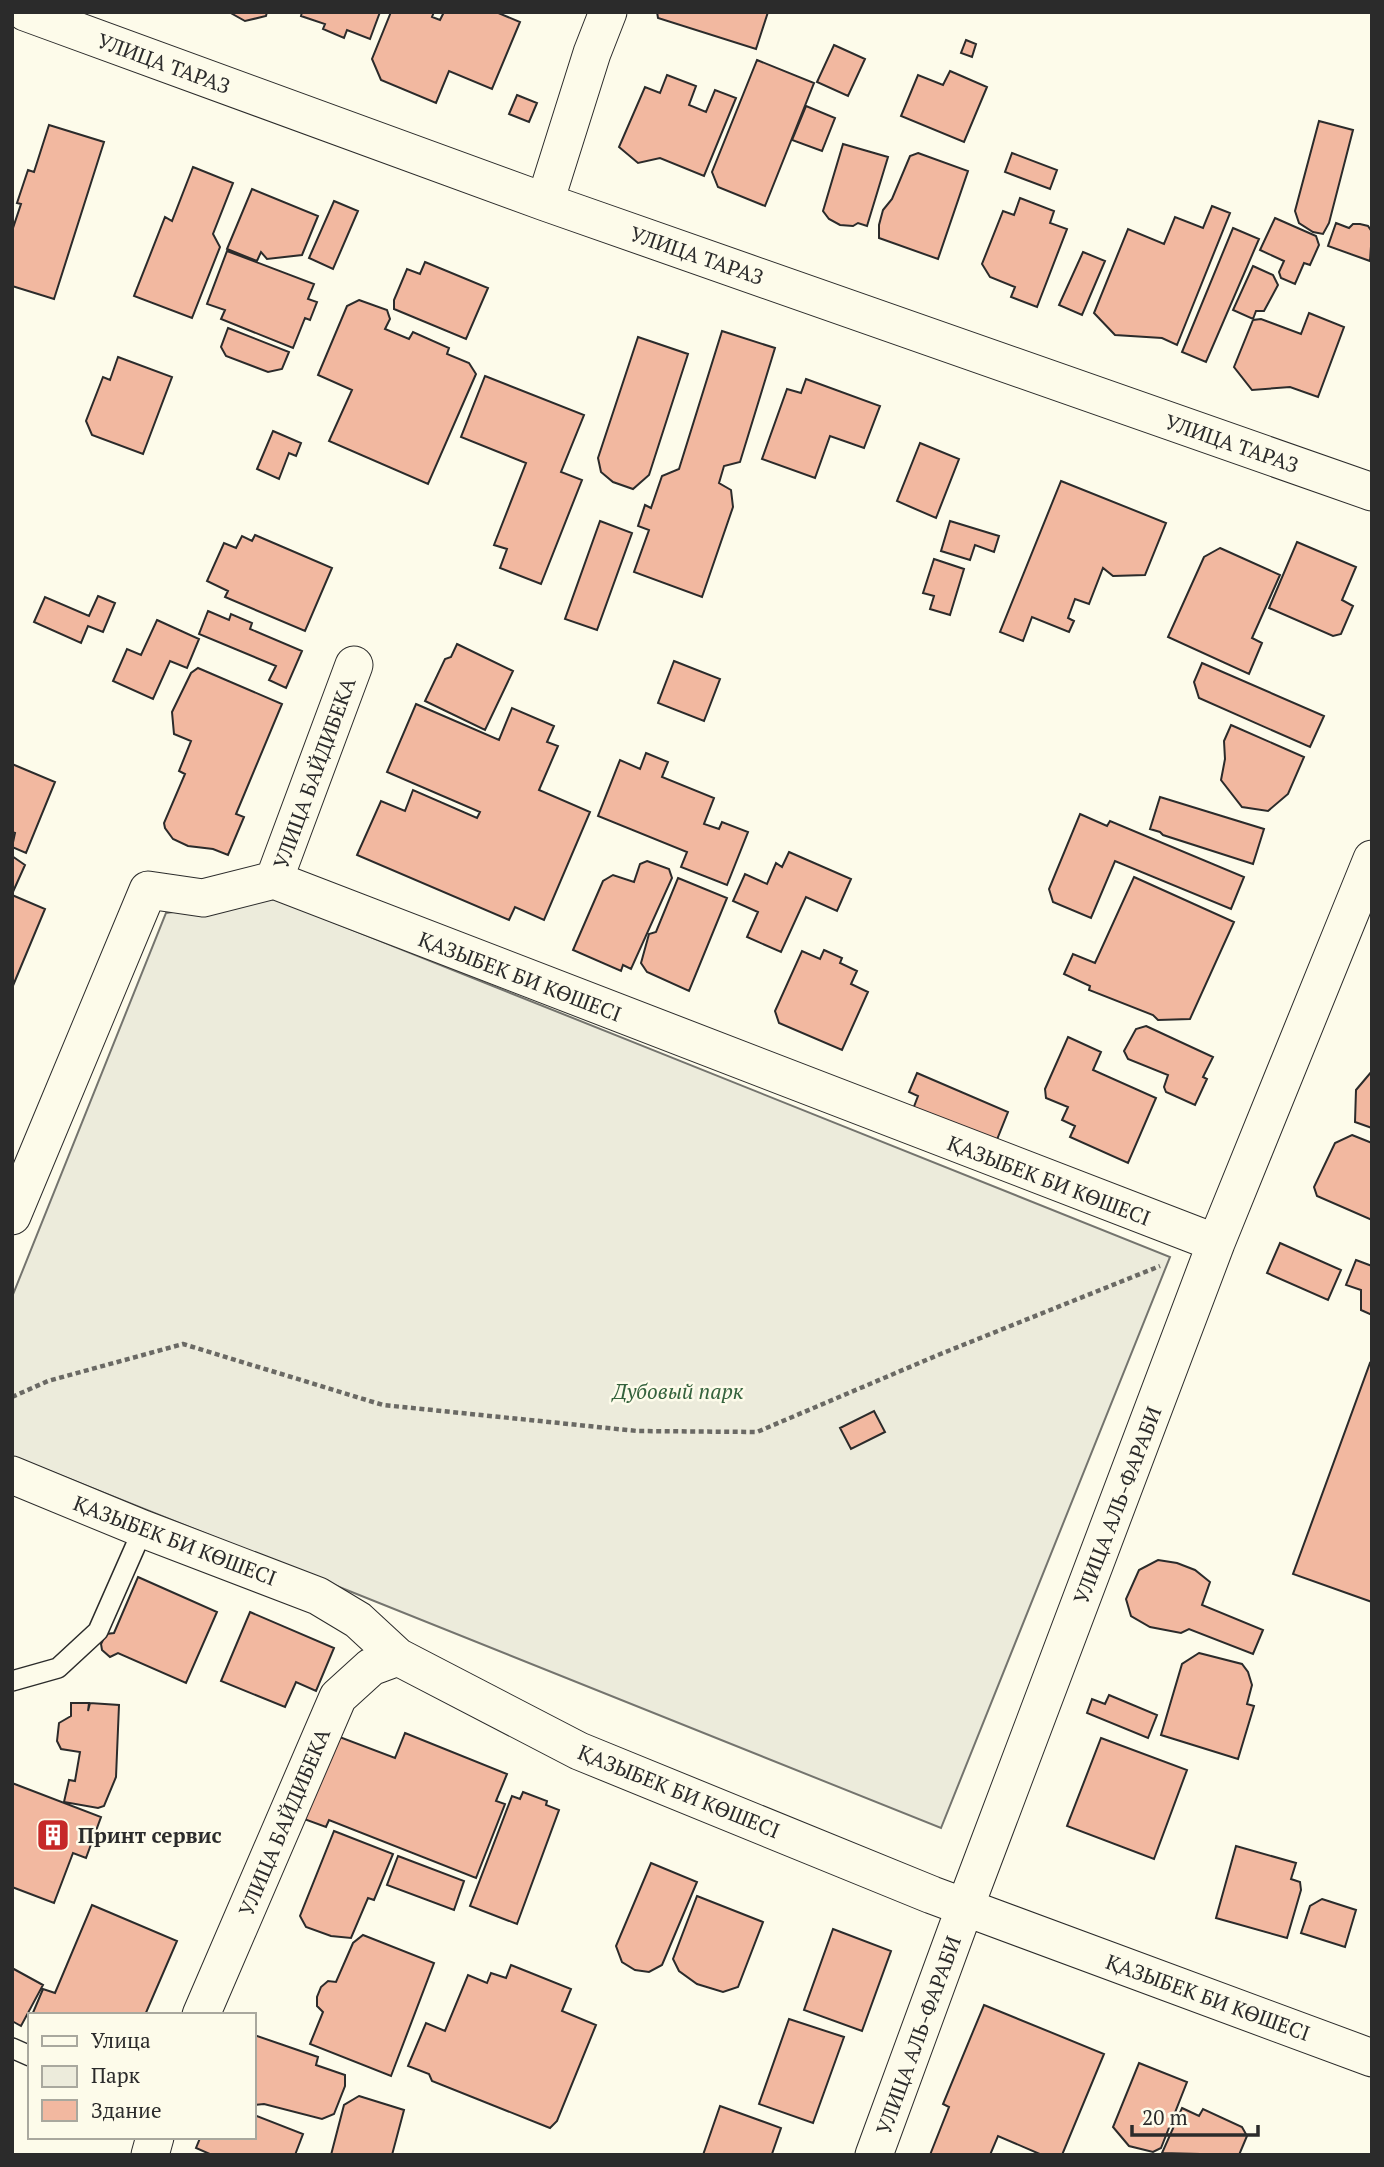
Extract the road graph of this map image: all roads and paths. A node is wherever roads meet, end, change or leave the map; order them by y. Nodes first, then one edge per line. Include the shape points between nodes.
1 (25, 12) edge
2 (608, 12) edge
3 (545, 202) junction
4 (1372, 492) edge
5 (354, 665) dead end
6 (1372, 859) edge
7 (274, 880) junction
8 (12, 1216) edge
9 (1216, 1243) junction
10 (12, 1397) edge
11 (12, 1475) edge
12 (143, 1529) junction
13 (398, 1657) junction
14 (12, 1681) edge
15 (965, 1907) junction
16 (202, 2013) edge
17 (1372, 2058) edge
18 (874, 2155) edge

1 - 3 street, УЛИЦА ТАРАЗ
2 - 3 street
3 - 4 street, УЛИЦА ТАРАЗ
5 - 7 street, УЛИЦА БАЙДИБЕКА
6 - 9 street, УЛИЦА АЛЬ-ФАРАБИ
7 - 8 street via 203,898 148,890
7 - 9 street, ҚАЗЫБЕК БИ КӨШЕСІ
9 - 10 path via 757,1432 637,1431 383,1405 183,1344 48,1381
9 - 15 street, УЛИЦА АЛЬ-ФАРАБИ
11 - 12 street, ҚАЗЫБЕК БИ КӨШЕСІ
12 - 13 street, ҚАЗЫБЕК БИ КӨШЕСІ via 318,1596 358,1620
12 - 14 lane via 98,1632 58,1668
13 - 15 street, ҚАЗЫБЕК БИ КӨШЕСІ via 579,1751
13 - 16 street, УЛИЦА БАЙДИБЕКА via 371,1667 338,1697
15 - 17 street, ҚАЗЫБЕК БИ КӨШЕСІ
15 - 18 street, УЛИЦА АЛЬ-ФАРАБИ

